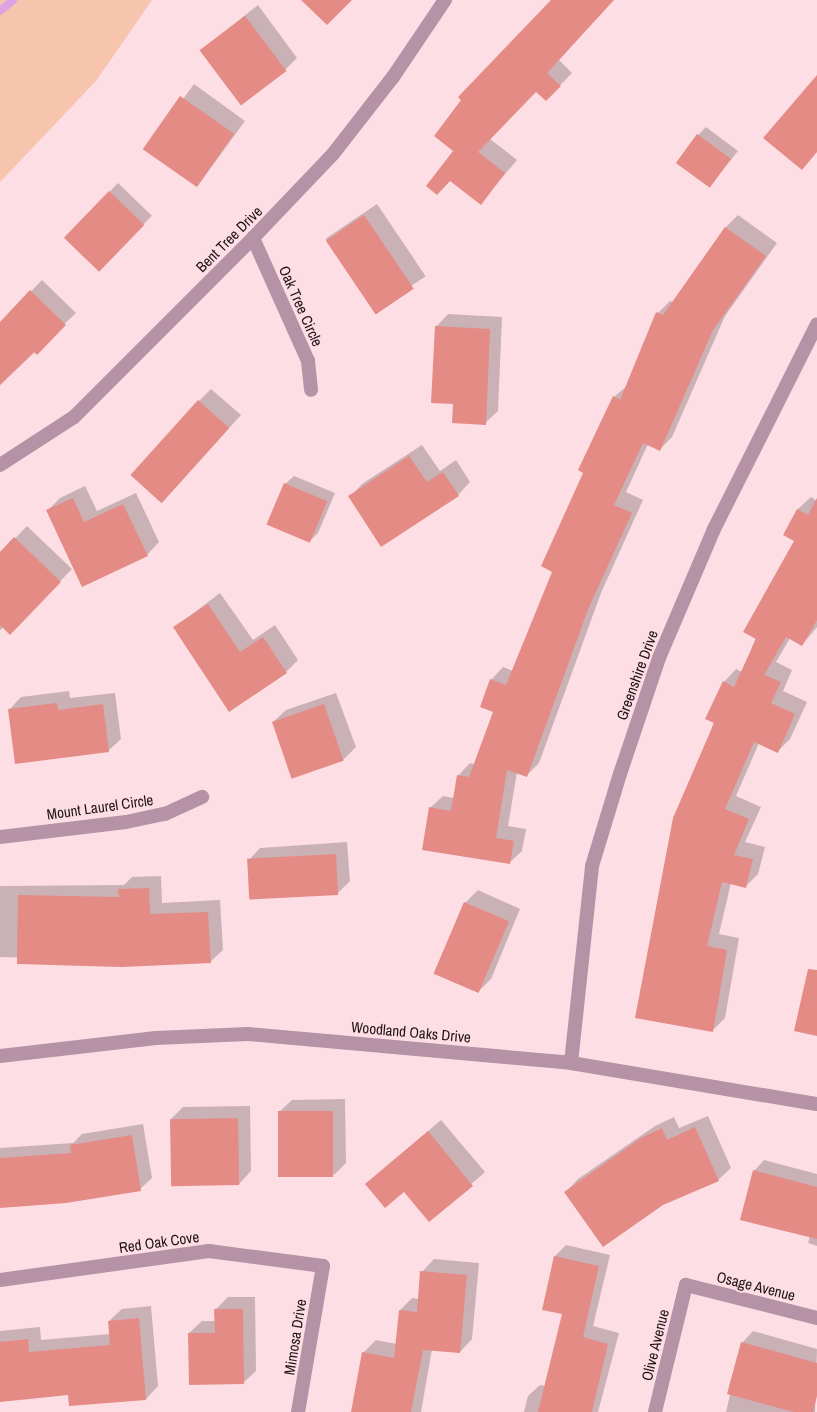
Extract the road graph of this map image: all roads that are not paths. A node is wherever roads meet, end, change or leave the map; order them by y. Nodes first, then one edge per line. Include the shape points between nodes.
1 (445, 0) edge
2 (253, 238) junction
3 (817, 324) edge
4 (311, 390) dead end
5 (0, 465) edge
6 (202, 797) dead end
7 (0, 837) edge
8 (0, 1056) edge
9 (571, 1063) junction
10 (817, 1104) edge
11 (323, 1266) joint
12 (0, 1280) edge
13 (686, 1285) joint
14 (817, 1318) edge
15 (298, 1412) edge
16 (655, 1412) edge

1 - 2 street, Bent Tree Drive via 393,77 333,154
2 - 4 street, Oak Tree Circle via 308,361
2 - 5 street, Bent Tree Drive via 74,417
3 - 9 street, Greenshire Drive via 714,529 658,658 592,866
6 - 7 street, Mount Laurel Circle via 165,814 126,822
8 - 9 street, Woodland Oaks Drive via 156,1038 248,1034
9 - 10 street, Woodland Oaks Drive
11 - 12 street, Red Oak Cove via 209,1251
11 - 15 street, Mimosa Drive
13 - 14 street, Osage Avenue
13 - 16 street, Olive Avenue

